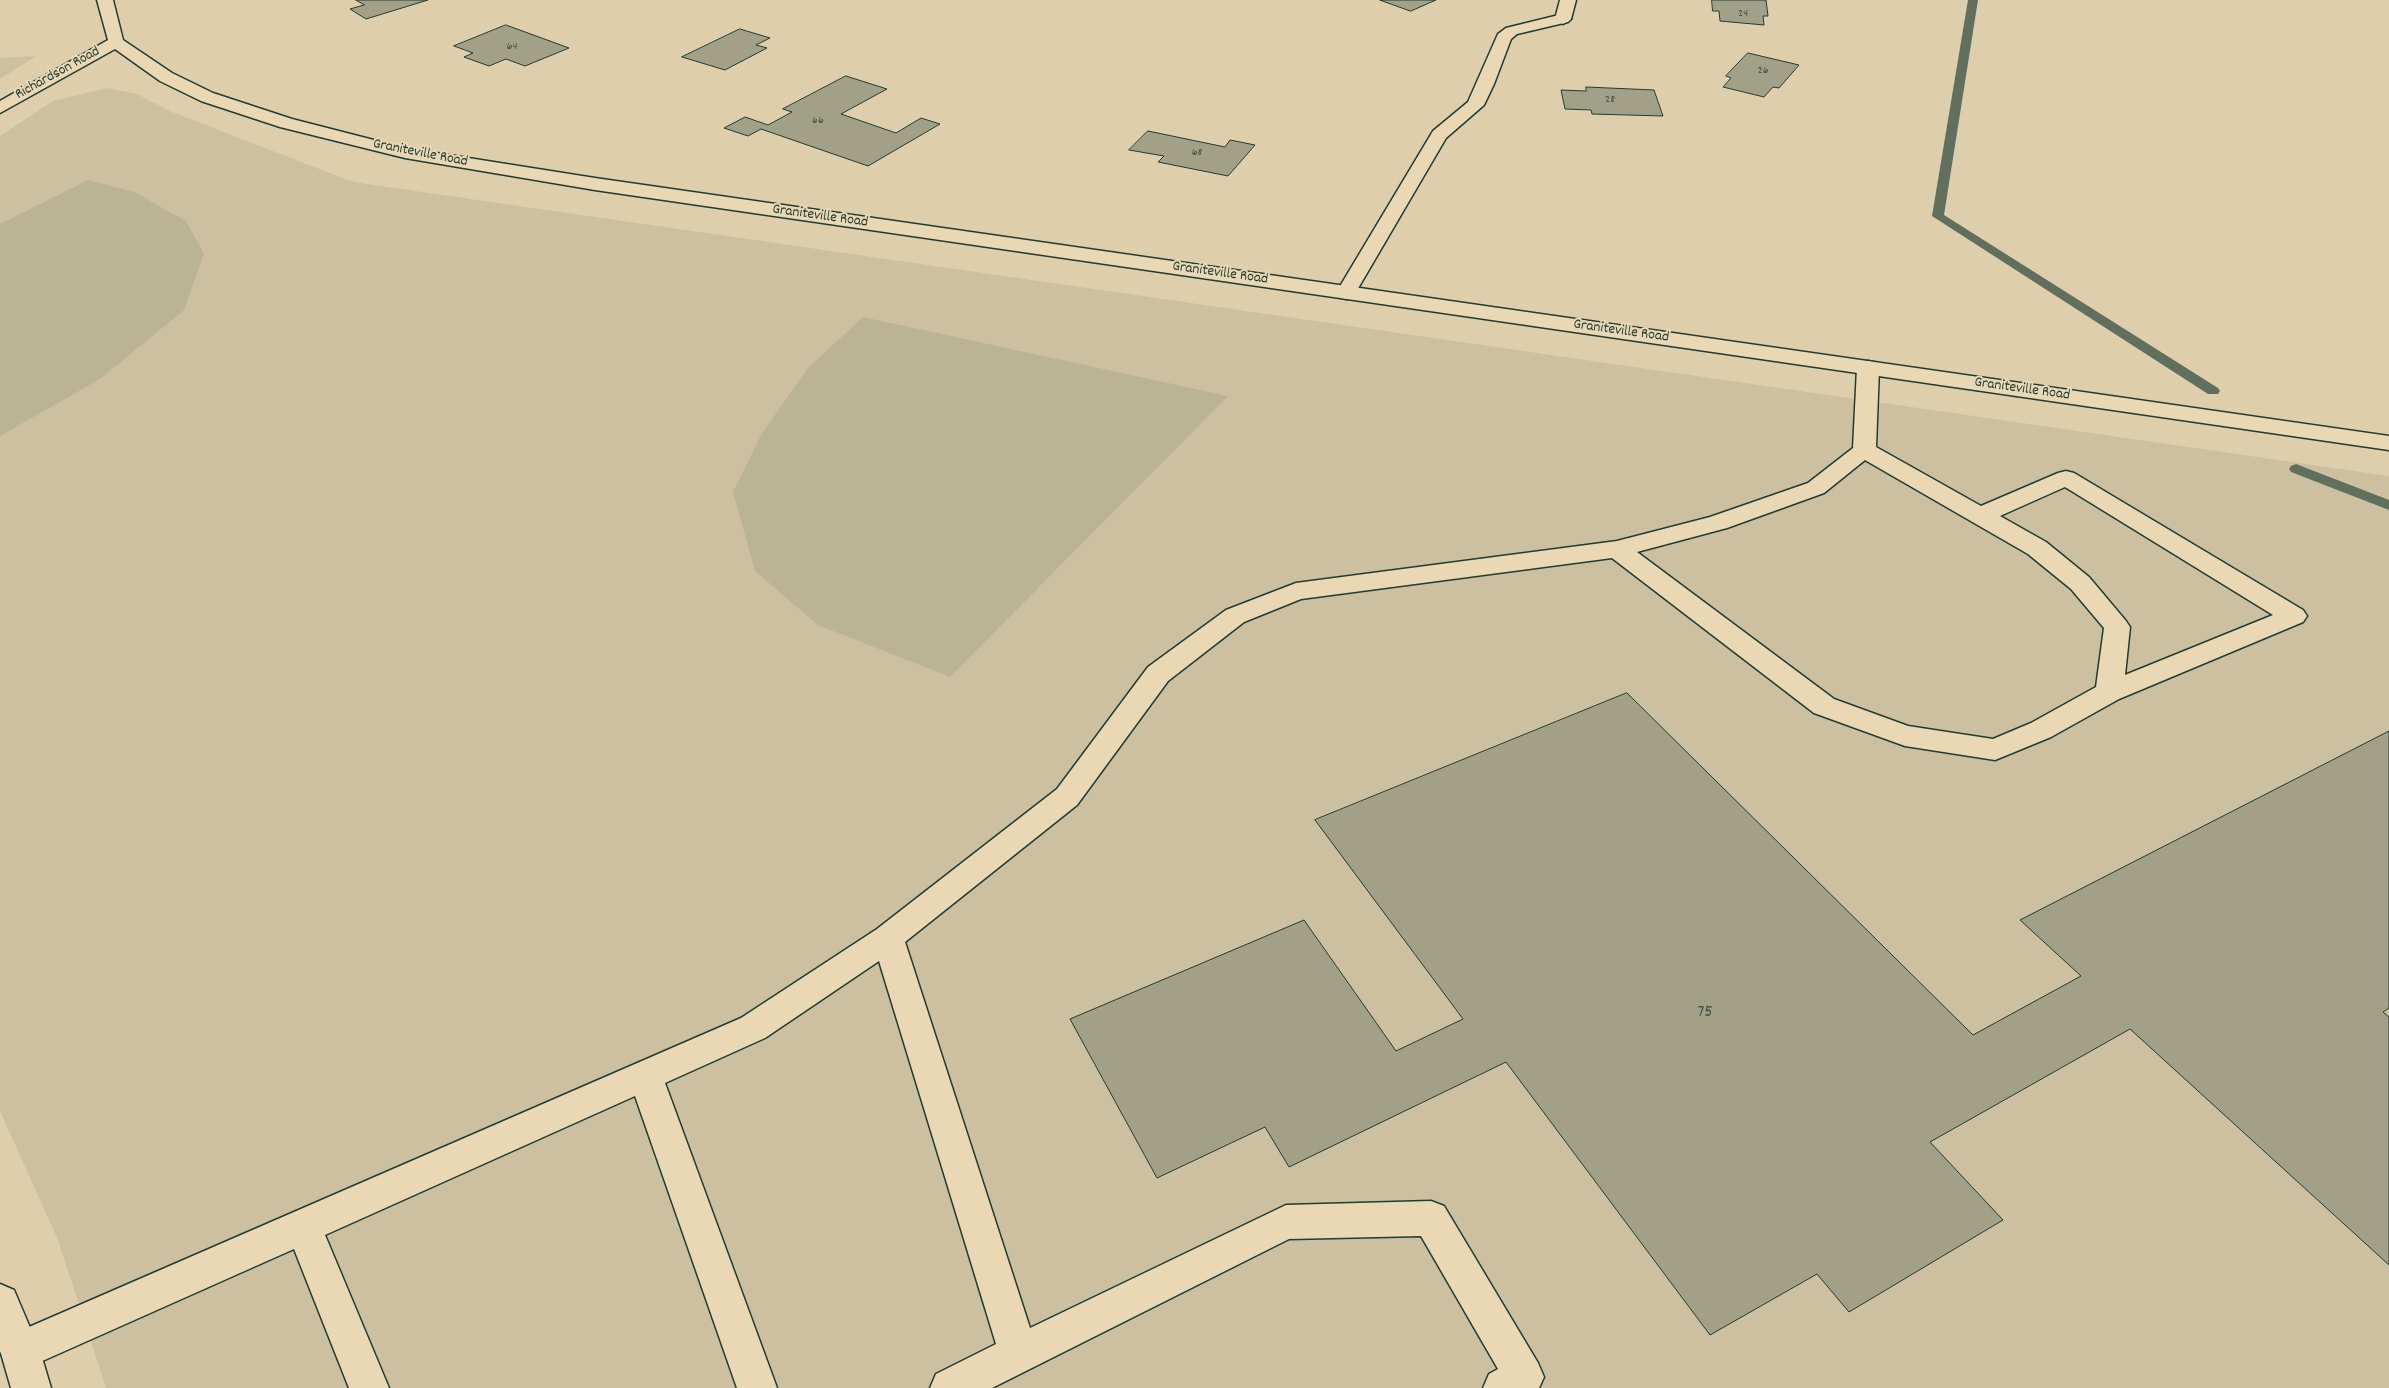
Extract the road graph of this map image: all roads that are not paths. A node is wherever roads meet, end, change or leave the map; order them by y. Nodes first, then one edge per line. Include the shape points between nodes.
1 (105, 0) edge
2 (1568, 0) edge
3 (116, 42) junction
4 (0, 108) edge
5 (1346, 292) junction
6 (1868, 368) junction
7 (2389, 443) edge
8 (1864, 450) junction
9 (1980, 516) junction
10 (1617, 549) junction
11 (2109, 692) junction
12 (888, 938) junction
13 (645, 1076) junction
14 (303, 1225) junction
15 (0, 1303) edge
16 (20, 1351) junction
17 (1019, 1354) junction
18 (31, 1388) edge
19 (369, 1388) edge
20 (757, 1388) edge
21 (950, 1388) edge
22 (1503, 1388) edge

1 - 3 main road
2 - 5 main road via 1563,19 1512,31 1504,37 1475,105 1439,135
3 - 4 main road, Richardson Road
3 - 5 main road, Graniteville Road via 166,77 208,97 286,122 405,153 595,184
5 - 6 main road, Graniteville Road
6 - 7 main road, Graniteville Road
6 - 8 main road
8 - 9 main road
8 - 10 main road via 1816,488 1718,523
9 - 11 main road via 2037,548 2080,583 2117,627
9 - 11 main road via 2066,478 2294,616
10 - 11 main road via 1824,706 1905,736 1995,750 2042,730
10 - 12 main road via 1296,590 1235,616 1158,674 1067,797
12 - 13 main road via 753,1028
12 - 17 main road
13 - 14 main road
13 - 20 main road
14 - 16 main road
14 - 19 main road
15 - 16 main road
16 - 18 main road
17 - 21 main road
17 - 22 main road via 1286,1222 1431,1218 1524,1377

